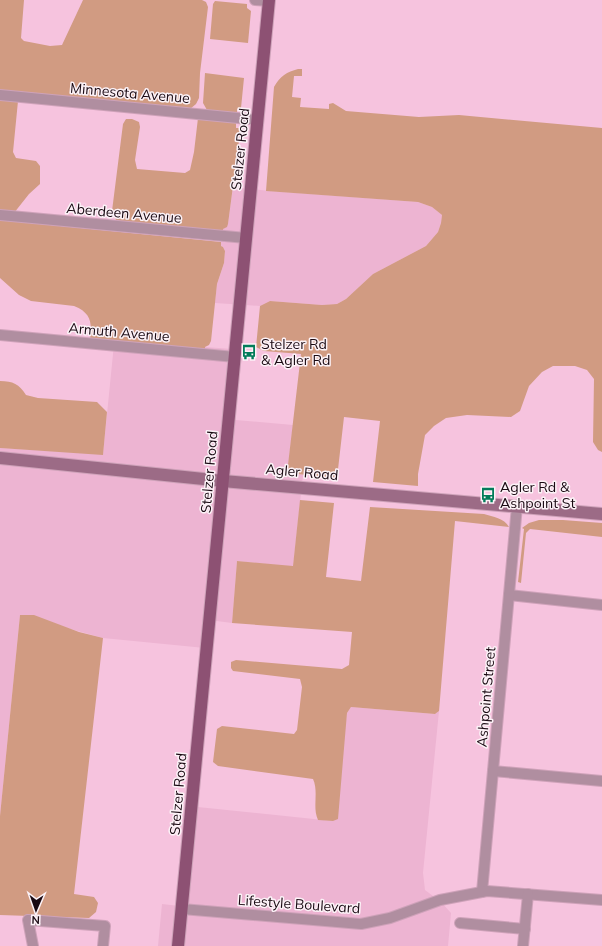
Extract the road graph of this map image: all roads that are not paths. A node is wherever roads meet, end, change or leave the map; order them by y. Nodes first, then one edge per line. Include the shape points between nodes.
1 (255, 0) edge
2 (269, 1) edge
3 (0, 95) edge
4 (258, 120) junction
5 (0, 215) edge
6 (246, 238) junction
7 (0, 335) edge
8 (235, 357) junction
9 (0, 458) edge
10 (223, 481) junction
11 (518, 506) junction
12 (602, 514) edge
13 (509, 595) junction
14 (602, 605) edge
15 (493, 771) junction
16 (602, 781) edge
17 (482, 892) junction
18 (528, 894) junction
19 (602, 900) edge
20 (182, 909) junction
21 (460, 923) dead end
22 (525, 929) junction
23 (33, 946) edge
24 (103, 946) edge
25 (178, 946) edge
26 (523, 946) edge

1 - 2 street
2 - 4 main road, Stelzer Road
3 - 4 street, Minnesota Avenue
4 - 6 main road, Stelzer Road
5 - 6 street, Aberdeen Avenue
6 - 8 main road, Stelzer Road
7 - 8 street, Armuth Avenue
8 - 10 main road, Stelzer Road
9 - 10 main road, Agler Road
10 - 11 main road, Agler Road
10 - 20 main road, Stelzer Road
11 - 12 main road, Agler Road
11 - 13 street, Ashpoint Street
13 - 14 street
13 - 15 street, Ashpoint Street
15 - 16 street
15 - 17 street, Ashpoint Street
17 - 18 street, Lifestyle Boulevard
17 - 20 street, Lifestyle Boulevard via 440,900 390,918 361,924
18 - 19 street, Lifestyle Boulevard
18 - 22 street
20 - 25 main road, Stelzer Road
21 - 22 street
22 - 26 street
23 - 24 street via 28,920 105,926

